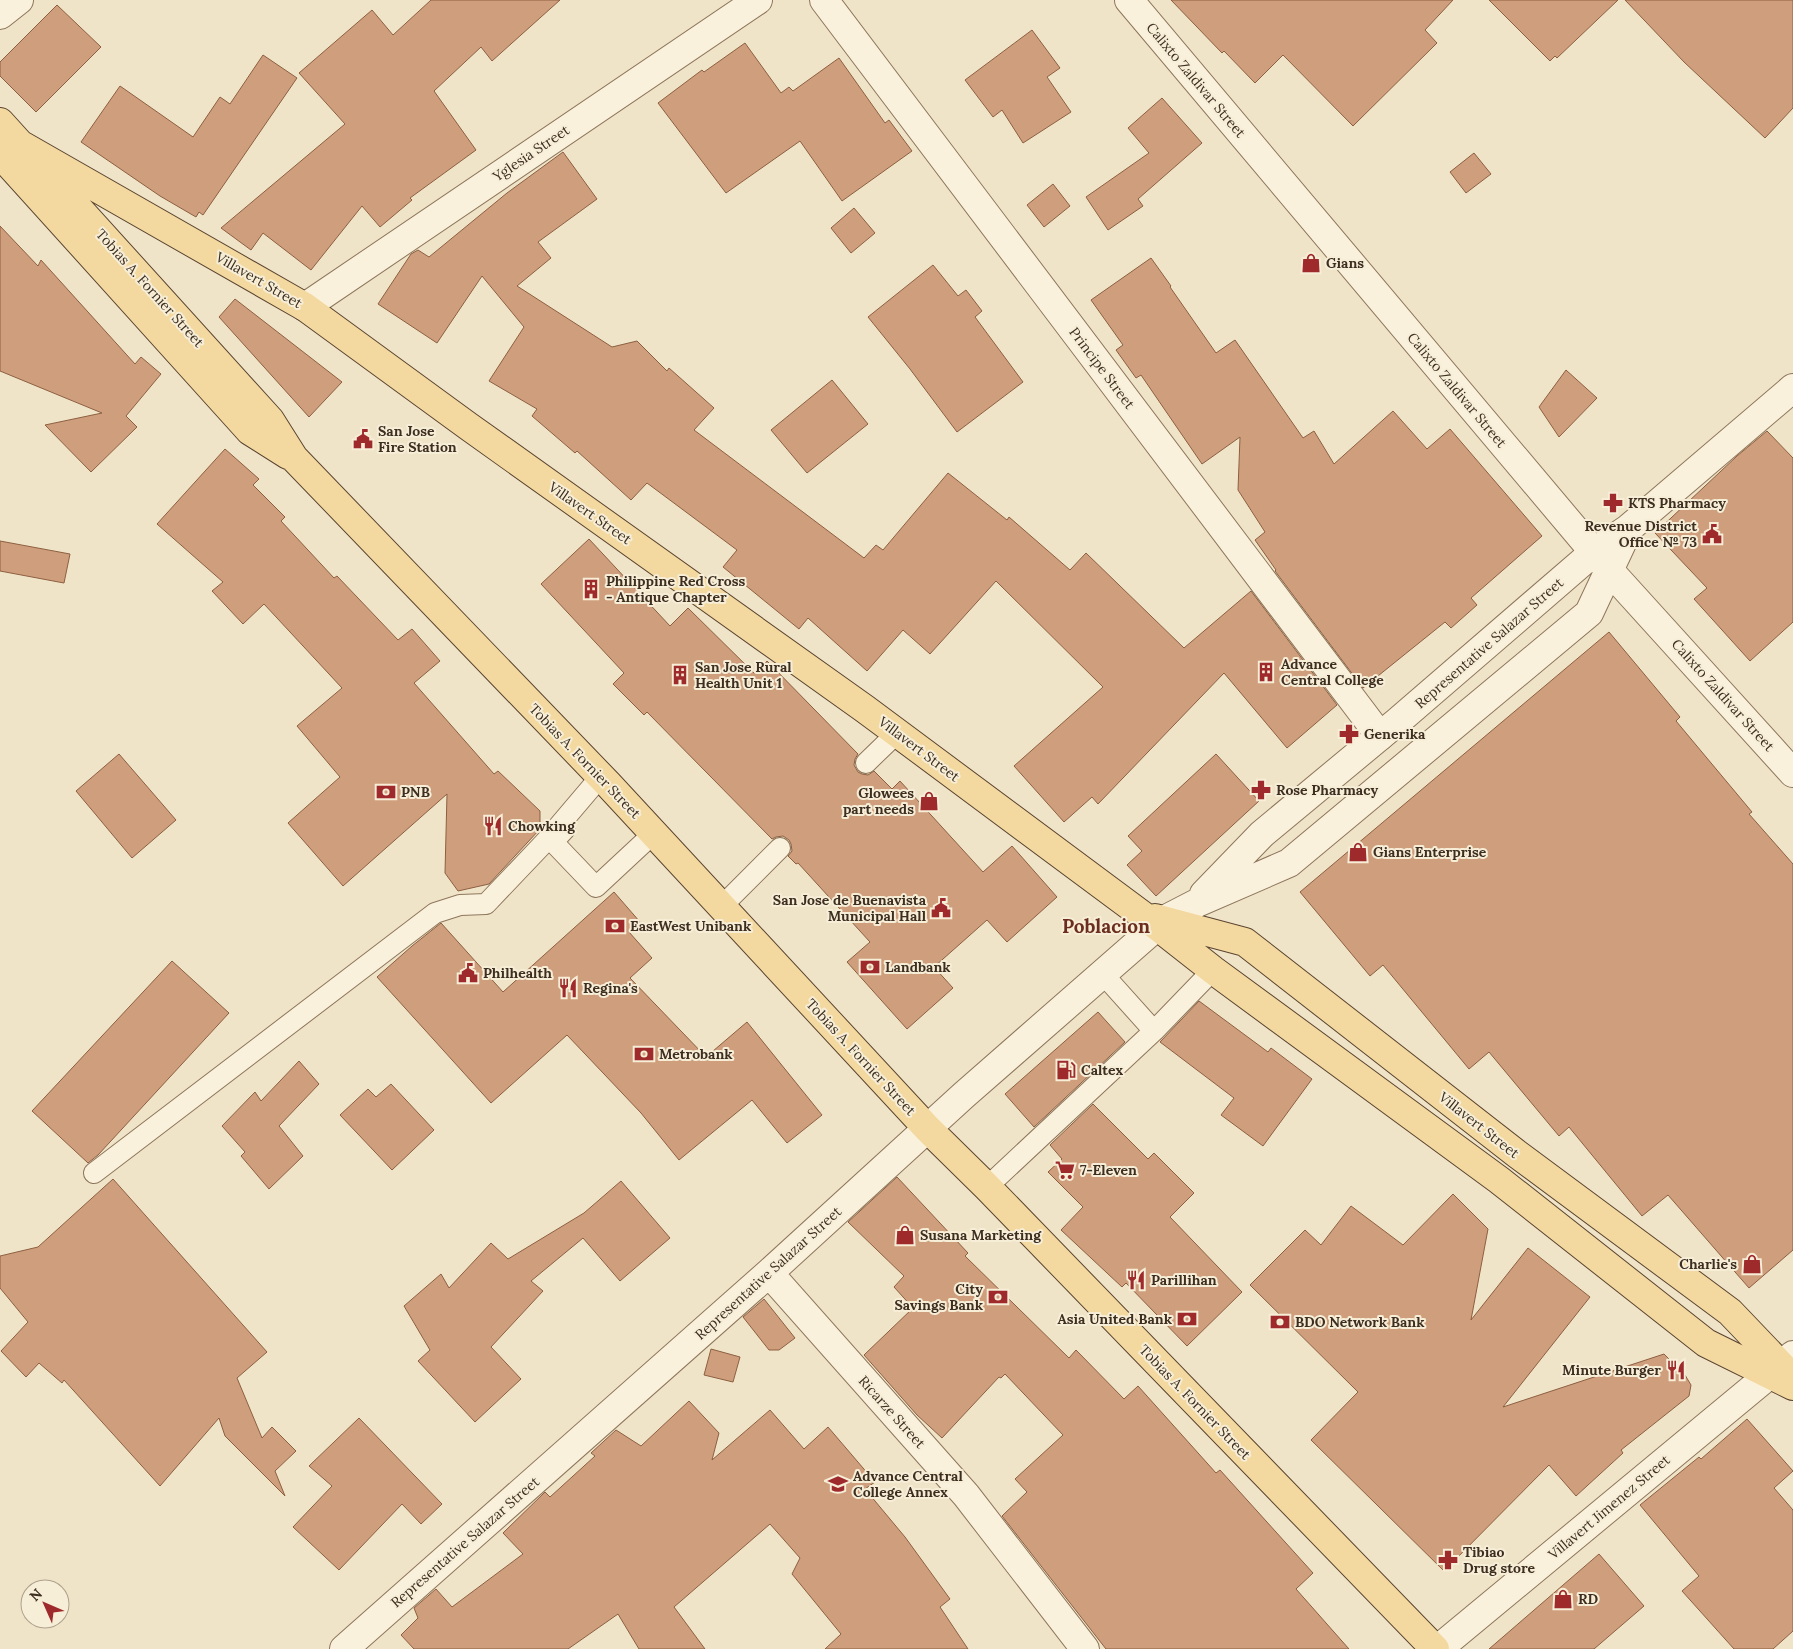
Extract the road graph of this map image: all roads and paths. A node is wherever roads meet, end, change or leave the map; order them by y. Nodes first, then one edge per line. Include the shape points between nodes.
1 (19, 0) edge
2 (758, 0) edge
3 (824, 0) edge
4 (1129, 0) edge
5 (0, 15) edge
6 (0, 122) edge
7 (9, 148) edge
8 (305, 306) junction
9 (1793, 388) edge
10 (1601, 561) junction
11 (897, 733) junction
12 (1380, 736) junction
13 (866, 763) dead end
14 (1793, 773) edge
15 (604, 780) junction
16 (654, 833) junction
17 (780, 848) dead end
18 (1196, 903) junction
19 (722, 906) junction
20 (1154, 920) junction
21 (1213, 970) junction
22 (1102, 973) junction
23 (1154, 1031) junction
24 (927, 1128) junction
25 (94, 1173) dead end
26 (987, 1187) junction
27 (769, 1273) junction
28 (1786, 1372) edge
29 (344, 1649) edge
30 (1085, 1649) edge
31 (1436, 1649) edge

1 - 5 street
2 - 8 street, Yglesia Street
3 - 12 street, Principe Street
4 - 10 street, Calixto Zaldivar Street
6 - 7 main road, Tobias A. Fornier Street
7 - 8 main road, Villavert Street
7 - 15 main road, Tobias A. Fornier Street via 270,420 294,458
8 - 11 main road, Villavert Street
9 - 10 street, Representative Salazar Street via 1629,528
10 - 12 street, Representative Salazar Street
10 - 14 street, Calixto Zaldivar Street
10 - 18 street, Representative Salazar Street via 1589,614 1289,863
11 - 13 lane
11 - 20 main road, Villavert Street
12 - 18 street, Representative Salazar Street via 1262,834
15 - 16 main road, Tobias A. Fornier Street
15 - 16 lane via 553,842 596,886
15 - 25 lane via 486,904 460,905 435,914
16 - 19 main road, Tobias A. Fornier Street
17 - 19 lane
18 - 20 street, Representative Salazar Street
19 - 24 main road, Tobias A. Fornier Street
20 - 21 main road, Villavert Street
20 - 22 street, Representative Salazar Street
20 - 28 main road, Villavert Street via 1244,942 1517,1154 1730,1312
21 - 23 lane
21 - 28 main road, Villavert Street via 1499,1180 1706,1343
22 - 23 lane
22 - 24 street, Representative Salazar Street
23 - 26 lane
24 - 26 main road, Tobias A. Fornier Street
24 - 27 street, Representative Salazar Street
26 - 31 main road, Tobias A. Fornier Street
27 - 29 street, Representative Salazar Street
27 - 30 street, Ricarze Street via 966,1495
28 - 31 street, Villavert Jimenez Street

